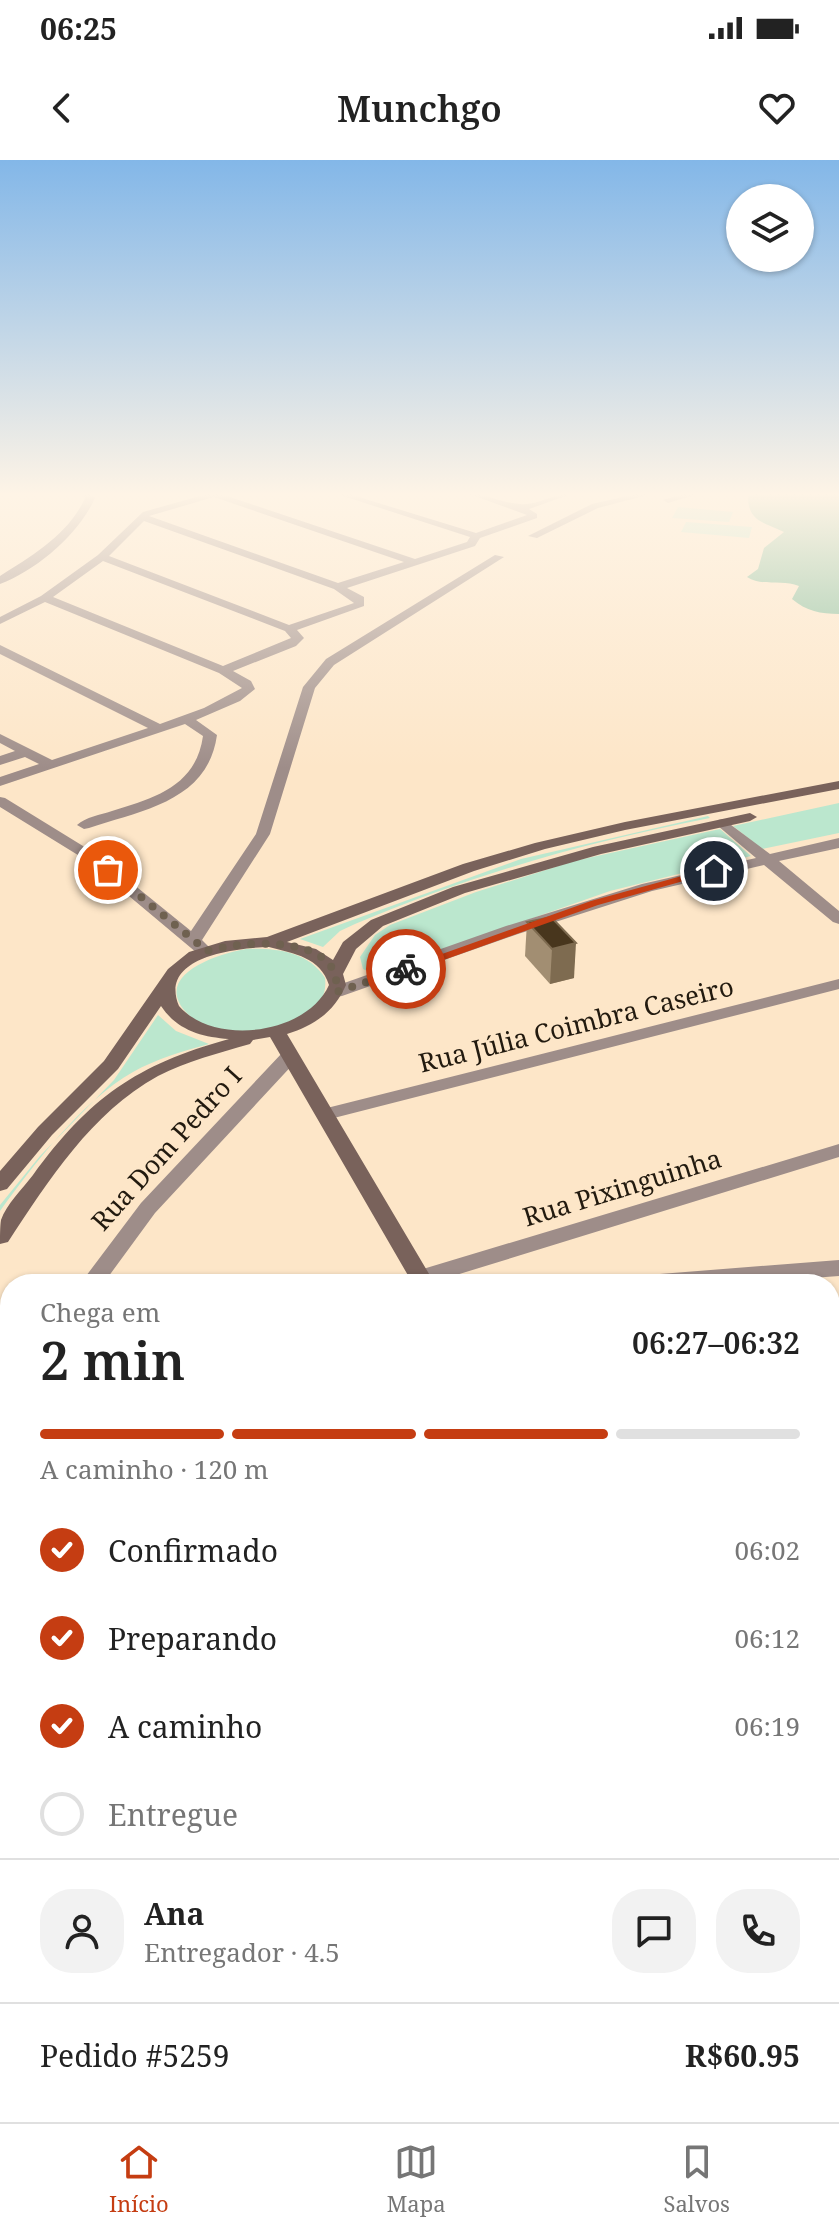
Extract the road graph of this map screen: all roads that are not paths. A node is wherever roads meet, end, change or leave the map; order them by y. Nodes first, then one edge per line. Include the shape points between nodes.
1 (62, 586) edge
2 (176, 586) edge
3 (334, 586) edge
4 (342, 586) edge
5 (453, 586) edge
6 (338, 587) junction
7 (45, 598) junction
8 (0, 621) edge
9 (289, 629) junction
10 (0, 649) edge
11 (223, 670) junction
12 (185, 718) junction
13 (157, 728) junction
14 (0, 738) edge
15 (26, 752) junction
16 (0, 761) edge
17 (49, 764) junction
18 (0, 782) edge
19 (839, 785) edge
20 (839, 798) edge
21 (0, 801) edge
22 (723, 823) junction
23 (84, 825) dead end
24 (839, 843) edge
25 (766, 859) junction
26 (839, 919) edge
27 (269, 942) junction
28 (200, 946) junction
29 (169, 982) junction
30 (336, 983) junction
31 (839, 984) edge
32 (267, 1034) junction
33 (290, 1056) junction
34 (326, 1114) junction
35 (839, 1150) edge
36 (0, 1184) edge
37 (0, 1237) edge
38 (839, 1268) edge
39 (98, 1274) edge
40 (419, 1274) edge
41 (445, 1274) edge
42 (762, 1274) edge

1 - 7 street
2 - 9 street
3 - 6 street
4 - 6 street
5 - 28 street via 330,662 309,687 263,834
6 - 9 street via 360,604
7 - 8 street
7 - 11 street
9 - 11 street via 298,638 292,644
10 - 13 street
11 - 12 street via 249,689
12 - 13 street
12 - 23 street via 210,735 196,777 177,792
13 - 17 street
14 - 15 street
15 - 16 street
15 - 17 street
17 - 18 street
19 - 27 main road via 531,849
20 - 22 main road
21 - 28 street via 91,857
22 - 25 street
22 - 30 main road via 598,850 459,890 377,923 349,946
24 - 25 street
25 - 26 street
25 - 30 street via 594,903
27 - 28 main road
27 - 30 main road via 325,961
28 - 29 main road
29 - 32 main road via 172,1010 186,1022 218,1033
29 - 36 main road via 111,1065
30 - 32 main road via 329,1005 317,1017
31 - 34 street, Rua Júlia Coimbra Caseiro
32 - 33 main road
32 - 37 main road via 183,1058 107,1103 55,1161
33 - 34 main road
33 - 39 street, Rua Dom Pedro I via 148,1208
34 - 40 main road
35 - 41 street, Rua Pixinguinha
38 - 42 street

